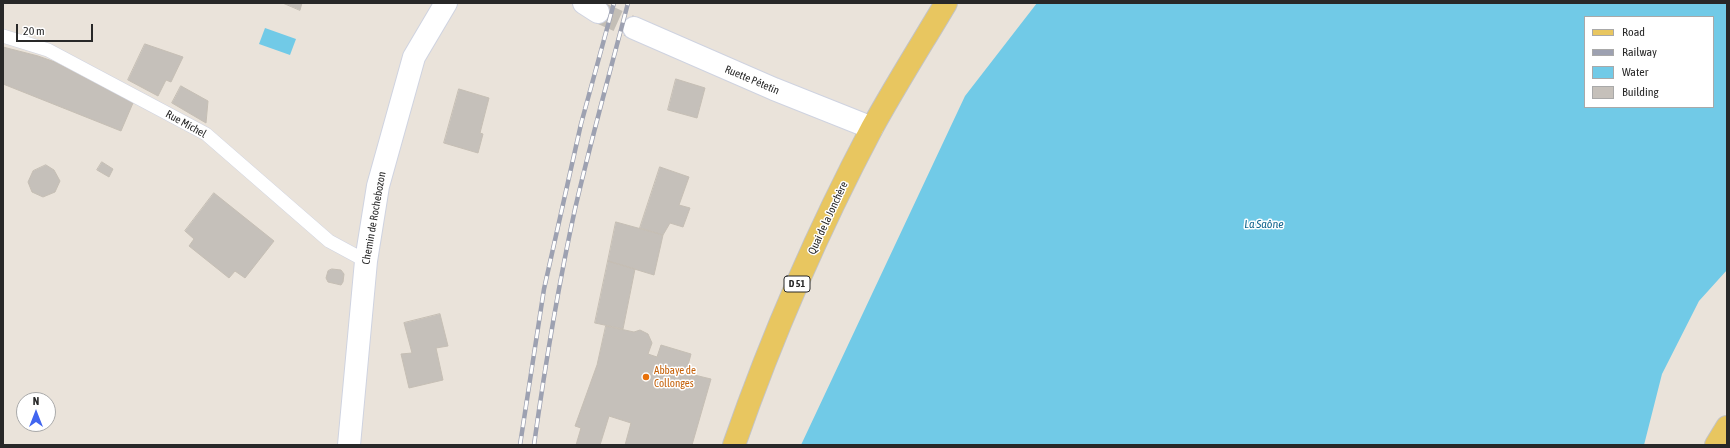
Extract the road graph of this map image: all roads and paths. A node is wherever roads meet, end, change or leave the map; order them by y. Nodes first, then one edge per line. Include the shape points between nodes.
1 (446, 3) edge
2 (946, 3) edge
3 (634, 28) tunnel mouth
4 (3, 36) edge
5 (872, 128) junction
6 (366, 261) junction
7 (1727, 427) edge
8 (349, 445) edge
9 (734, 445) edge
10 (1716, 445) edge

1 - 6 street, Chemin de Rochebozon via 414,57 378,186
2 - 5 main road, Quai de la Jonchère / D 51
3 - 5 street, Ruette Pétetin via 774,90
4 - 6 lane, Rue Michel via 48,50 206,134 330,241
5 - 9 main road, Quai de la Jonchère / D 51 via 788,303
6 - 8 street, Chemin de Rochebozon
7 - 10 main road

